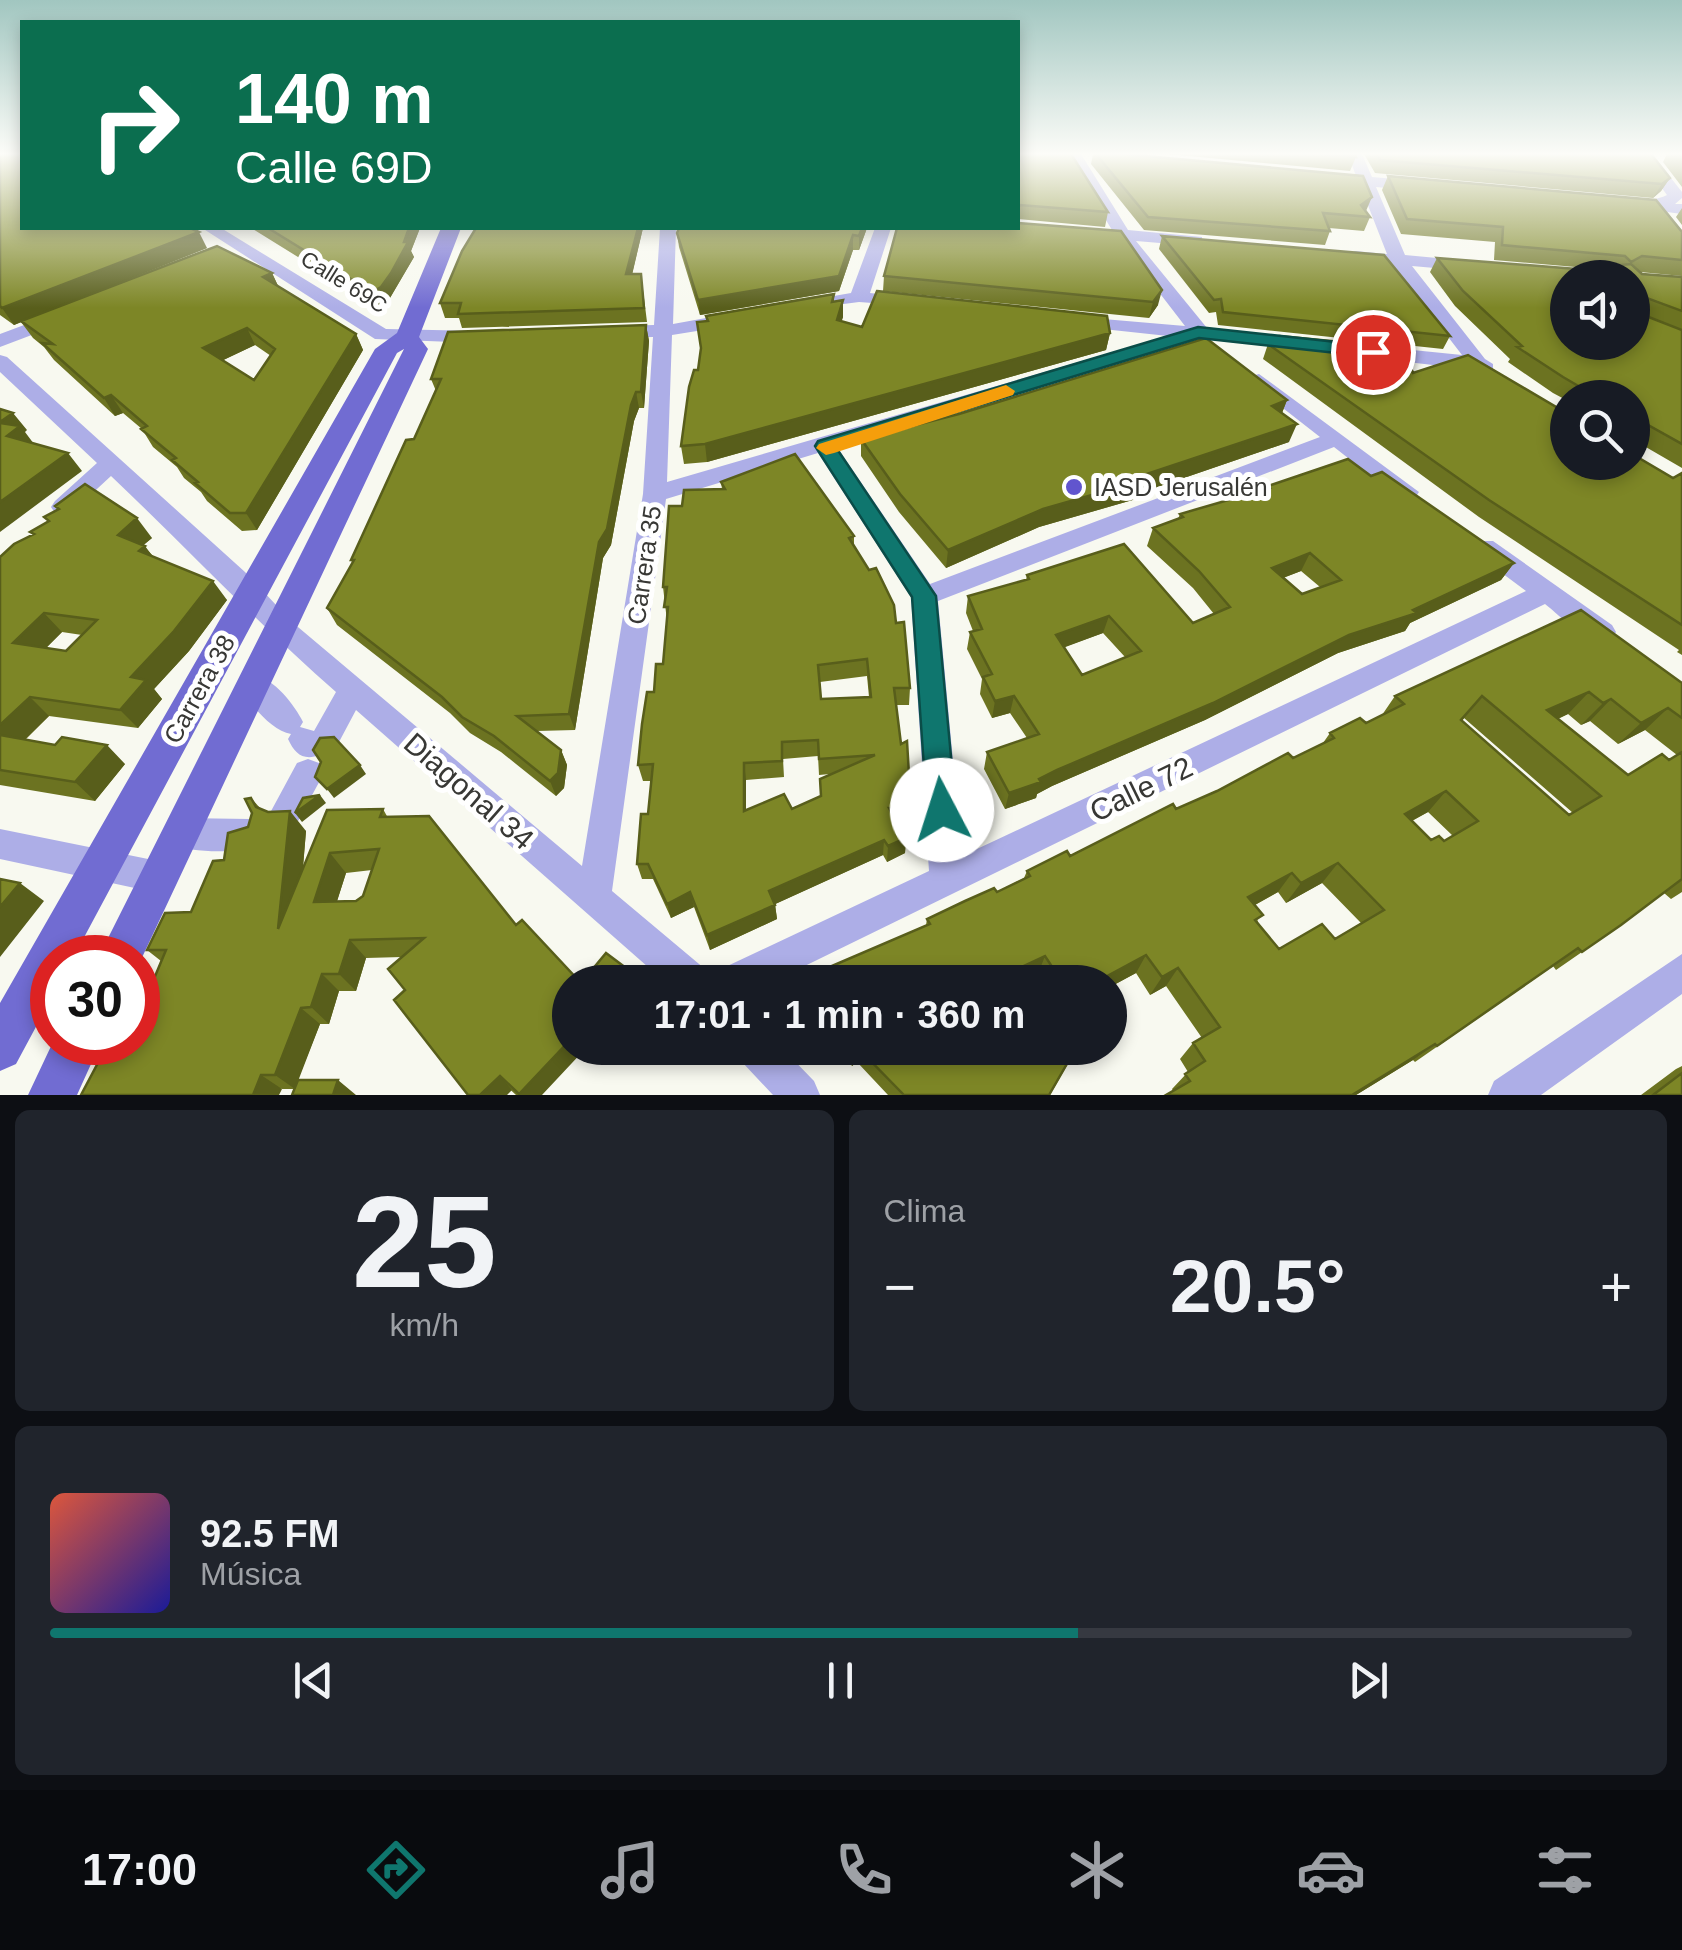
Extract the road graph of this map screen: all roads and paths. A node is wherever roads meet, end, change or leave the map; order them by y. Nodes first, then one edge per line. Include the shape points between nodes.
1 (1100, 205) edge
2 (1374, 205) edge
3 (1646, 205) edge
4 (1658, 206) junction
5 (1682, 208) edge
6 (212, 230) edge
7 (449, 230) edge
8 (668, 230) edge
9 (881, 230) edge
10 (1114, 234) junction
11 (1682, 241) edge
12 (1222, 244) edge
13 (1339, 255) edge
14 (1398, 260) junction
15 (1487, 267) edge
16 (859, 297) junction
17 (934, 305) edge
18 (801, 307) edge
19 (74, 312) edge
20 (743, 317) edge
21 (1048, 317) edge
22 (666, 331) junction
23 (1198, 332) junction
24 (587, 333) edge
25 (508, 336) edge
26 (407, 337) junction
27 (0, 341) edge
28 (0, 361) edge
29 (1478, 363) junction
30 (1508, 381) edge
31 (1336, 440) junction
32 (825, 446) junction
33 (110, 464) junction
34 (655, 494) junction
35 (1428, 507) edge
36 (41, 526) edge
37 (1458, 528) edge
38 (1547, 592) junction
39 (251, 596) junction
40 (924, 596) junction
41 (282, 630) junction
42 (1622, 646) edge
43 (254, 684) junction
44 (352, 690) junction
45 (307, 743) junction
46 (286, 813) edge
47 (181, 833) junction
48 (250, 834) edge
49 (0, 844) edge
50 (100, 866) junction
51 (158, 878) junction
52 (947, 881) junction
53 (594, 899) junction
54 (130, 935) edge
55 (672, 965) edge
56 (770, 965) edge
57 (1682, 972) edge
58 (0, 1048) edge
59 (67, 1065) edge
60 (772, 1065) edge
61 (52, 1095) edge
62 (800, 1095) edge
63 (1508, 1095) edge

1 - 10 street
2 - 14 street
3 - 4 street
4 - 5 street
4 - 11 street
6 - 26 street, Calle 69C via 231,249 382,335
7 - 26 main road, Carrera 38
8 - 22 street, Carrera 35
9 - 16 street
10 - 12 street
10 - 23 street
13 - 14 street
14 - 15 street
14 - 29 street
16 - 17 street
16 - 18 street
19 - 27 street
20 - 22 street
21 - 23 street
22 - 24 street
22 - 34 street, Carrera 35
23 - 29 street
23 - 31 street
23 - 32 street
25 - 26 street, Calle 69C
26 - 39 main road, Carrera 38 via 387,349
26 - 41 main road, Carrera 38 via 416,349
28 - 33 street, Diagonal 34
29 - 30 street
31 - 35 street
31 - 40 street
32 - 34 street
32 - 40 street
33 - 36 street
33 - 39 street, Diagonal 34
34 - 53 street, Carrera 35
37 - 38 street
38 - 42 street
38 - 52 street, Calle 72
39 - 41 street, Diagonal 34
39 - 50 main road, Carrera 38
40 - 52 street
41 - 43 main road, Carrera 38
41 - 44 street, Diagonal 34
43 - 45 street
43 - 47 main road, Carrera 38
44 - 45 street
44 - 53 street, Diagonal 34
45 - 46 street
47 - 48 street
47 - 51 main road, Carrera 38
49 - 50 street
50 - 51 street
50 - 58 main road, Carrera 38
51 - 54 main road, Carrera 38
52 - 56 street, Calle 72
53 - 55 street, Diagonal 34
57 - 63 street
59 - 61 main road
60 - 62 street

